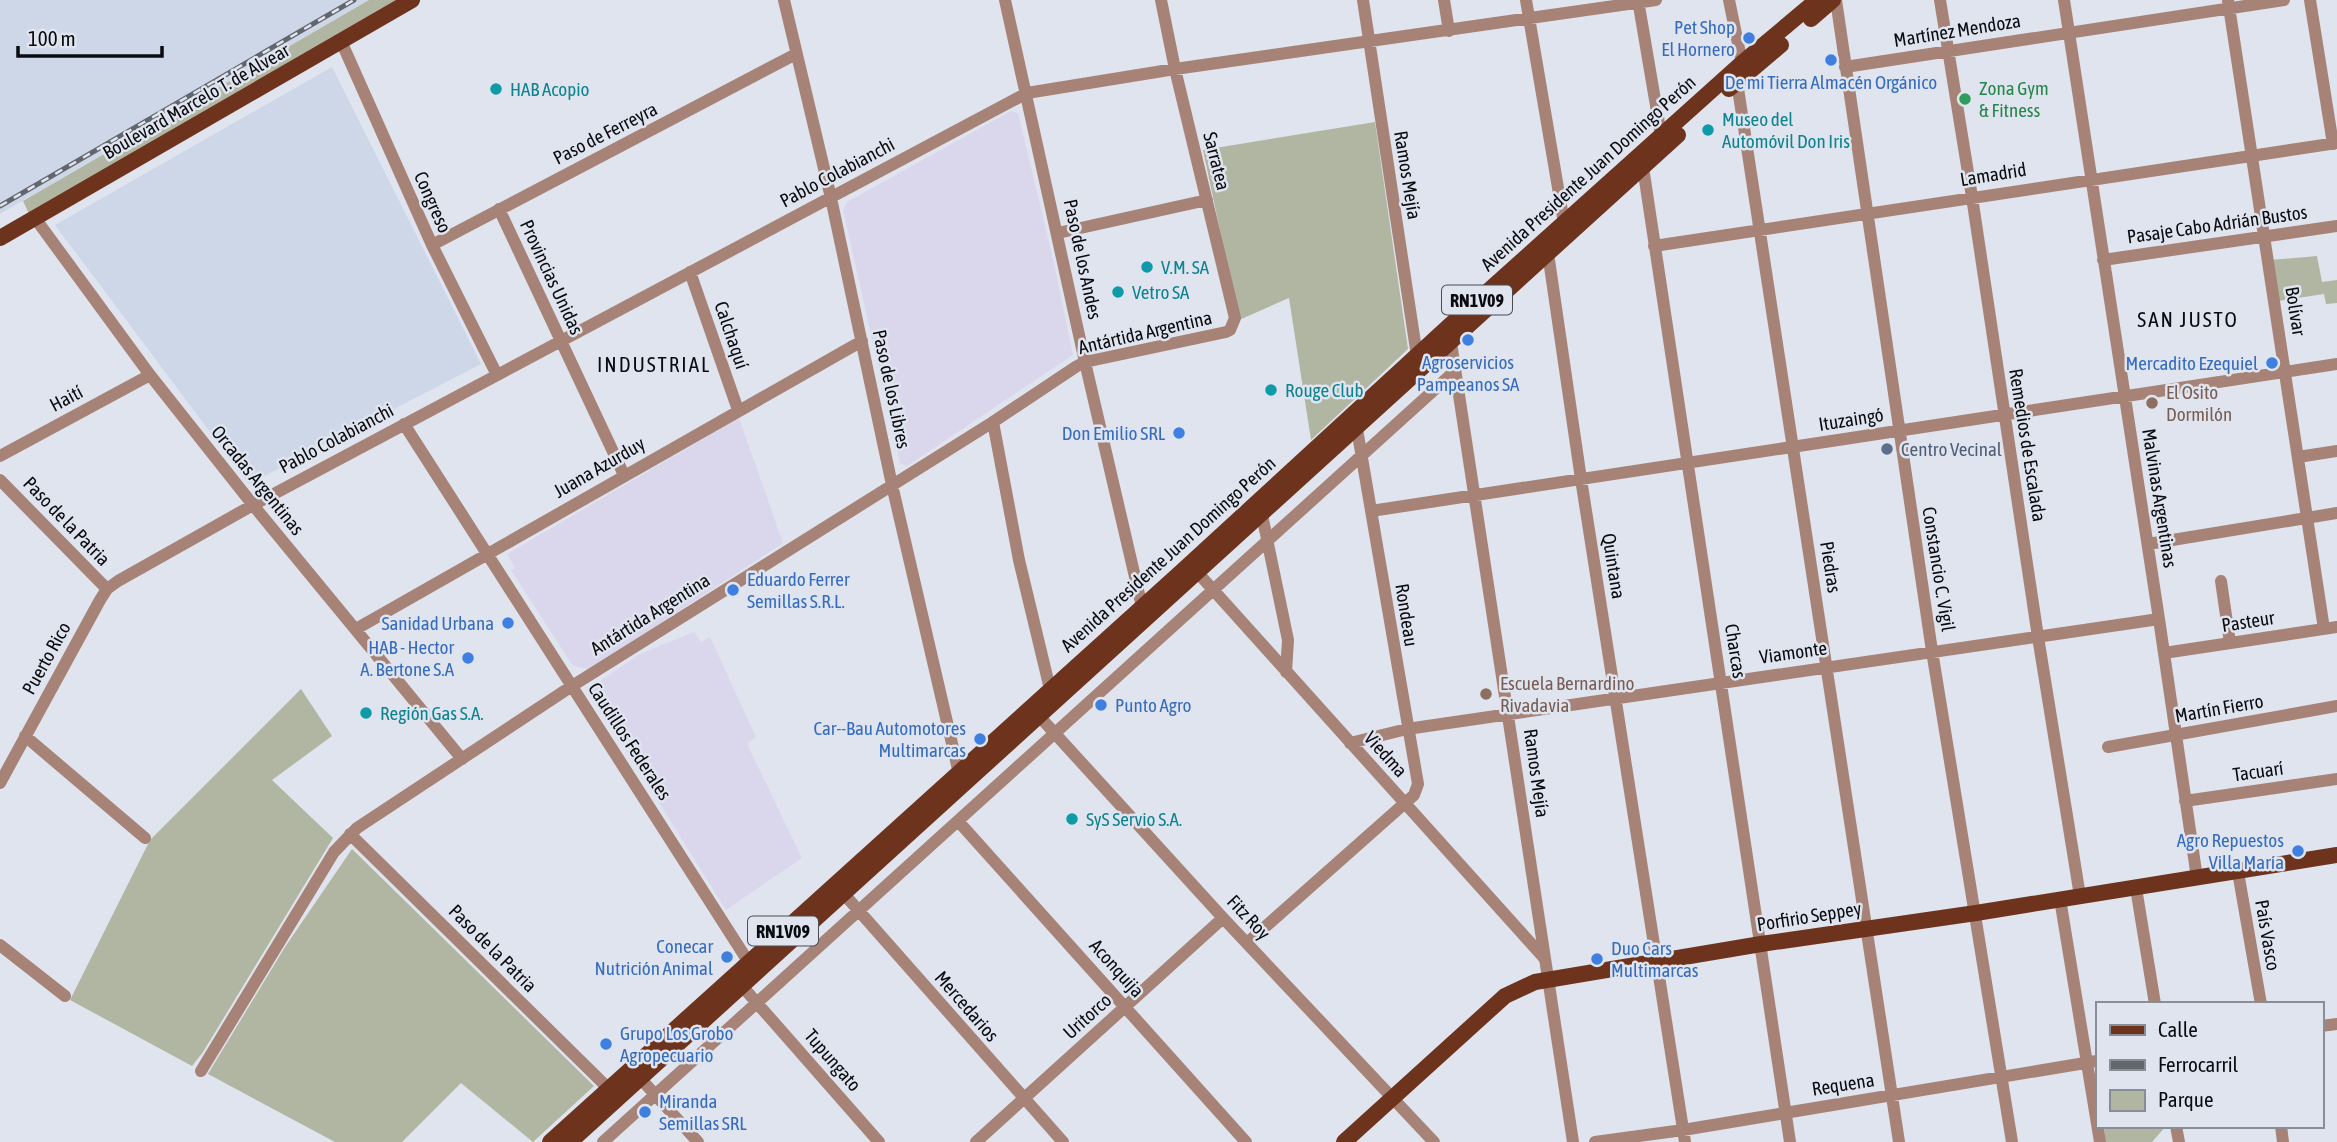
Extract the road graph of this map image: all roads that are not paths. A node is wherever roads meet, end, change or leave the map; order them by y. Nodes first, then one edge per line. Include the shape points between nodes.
1 (412, 0) edge
2 (784, 0) edge
3 (1005, 0) edge
4 (1161, 0) edge
5 (1363, 0) edge
6 (1444, 0) edge
7 (1526, 0) edge
8 (1656, 0) edge
9 (1730, 0) edge
10 (1817, 0) edge
11 (1835, 0) edge
12 (1940, 0) edge
13 (2063, 0) edge
14 (2284, 0) edge
15 (2310, 0) edge
16 (1638, 1) edge
17 (2229, 4) edge
18 (1529, 20) junction
19 (1449, 31) junction
20 (2068, 32) junction
21 (341, 41) junction
22 (1368, 43) junction
23 (1948, 52) junction
24 (796, 54) junction
25 (1742, 63) junction
26 (1845, 67) junction
27 (1175, 69) junction
28 (1737, 82) junction
29 (1026, 90) junction
30 (1661, 135) junction
31 (2335, 143) edge
32 (2252, 156) junction
33 (1643, 167) junction
34 (2091, 178) junction
35 (841, 185) dead end
36 (1972, 197) junction
37 (831, 198) junction
38 (1207, 200) junction
39 (499, 209) junction
40 (1866, 215) junction
41 (34, 218) junction
42 (1564, 223) junction
43 (2337, 226) edge
44 (1760, 231) junction
45 (1058, 233) junction
46 (2264, 236) junction
47 (0, 238) edge
48 (432, 245) junction
49 (1654, 246) junction
50 (1548, 253) junction
51 (2103, 260) junction
52 (690, 272) junction
53 (1230, 330) joint
54 (1449, 334) junction
55 (561, 340) junction
56 (862, 341) junction
57 (1417, 356) junction
58 (1085, 362) junction
59 (2337, 364) edge
60 (1455, 371) junction
61 (2286, 372) junction
62 (497, 374) junction
63 (150, 375) junction
64 (2124, 397) junction
65 (738, 410) junction
66 (2004, 415) junction
67 (993, 422) junction
68 (404, 424) junction
69 (1357, 429) junction
70 (1899, 431) junction
71 (1792, 447) junction
72 (2337, 451) edge
73 (0, 456) edge
74 (1361, 456) junction
75 (2298, 457) junction
76 (1687, 463) junction
77 (624, 475) junction
78 (1581, 479) junction
79 (0, 480) edge
80 (892, 485) junction
81 (1475, 495) junction
82 (253, 505) junction
83 (1371, 511) junction
84 (2337, 513) edge
85 (1262, 515) junction
86 (2308, 519) junction
87 (1267, 541) junction
88 (2148, 544) junction
89 (486, 553) junction
90 (1198, 573) junction
91 (2221, 581) dead end
92 (107, 589) junction
93 (1213, 590) junction
94 (1142, 607) junction
95 (2159, 619) junction
96 (2331, 628) edge
97 (356, 629) junction
98 (2038, 637) junction
99 (2230, 643) junction
100 (1932, 651) junction
101 (2164, 653) junction
102 (1827, 666) junction
103 (1286, 672) junction
104 (1721, 682) junction
105 (572, 686) junction
106 (1050, 689) junction
107 (1615, 698) junction
108 (2337, 706) edge
109 (1509, 714) junction
110 (1039, 716) junction
111 (1407, 729) junction
112 (1055, 733) junction
113 (2176, 735) junction
114 (25, 736) junction
115 (1350, 743) junction
116 (2108, 747) dead end
117 (462, 759) junction
118 (960, 779) junction
119 (2337, 779) edge
120 (0, 783) edge
121 (2185, 801) junction
122 (1405, 803) junction
123 (958, 821) junction
124 (350, 834) junction
125 (145, 838) dead end
126 (2337, 855) edge
127 (2238, 872) junction
128 (2197, 878) junction
129 (2137, 888) junction
130 (844, 894) junction
131 (2080, 896) junction
132 (2060, 899) junction
133 (859, 911) junction
134 (1976, 913) junction
135 (1223, 918) junction
136 (1866, 928) junction
137 (1247, 943) junction
138 (1760, 944) junction
139 (0, 945) edge
140 (1545, 960) junction
141 (1656, 961) junction
142 (752, 967) junction
143 (1548, 978) junction
144 (742, 986) junction
145 (65, 996) dead end
146 (2155, 1002) edge
147 (2261, 1002) edge
148 (757, 1003) junction
149 (1126, 1006) junction
150 (2092, 1062) edge
151 (201, 1071) dead end
152 (2001, 1076) junction
153 (640, 1079) junction
154 (609, 1089) junction
155 (655, 1095) junction
156 (1891, 1096) junction
157 (1393, 1097) junction
158 (1024, 1099) junction
159 (2096, 1102) edge
160 (1785, 1112) junction
161 (1684, 1136) edge
162 (550, 1142) edge
163 (570, 1142) edge
164 (603, 1142) edge
165 (698, 1142) edge
166 (879, 1142) edge
167 (976, 1142) edge
168 (1063, 1142) edge
169 (1246, 1142) edge
170 (1344, 1142) edge
171 (1434, 1142) edge
172 (1573, 1142) edge
173 (1595, 1142) edge
174 (1790, 1142) edge
175 (1899, 1142) edge
176 (2012, 1142) edge

1 - 21 main road, Boulevard Marcelo T. de Alvear
2 - 24 street, Paso de los Libres
3 - 29 street, Paso de los Andes
4 - 27 street, Sarratea
5 - 22 street, Ramos Mejía
6 - 19 street
7 - 18 street
8 - 16 street, Pablo Colabianchi
9 - 25 street, Piedras
10 - 25 main road, Avenida Presidente Juan Domingo Perón / RN1V09
11 - 26 street, Constancio C. Vigil
11 - 28 main road, Avenida Presidente Juan Domingo Perón / RN1V09
12 - 23 street, Remedios de Escalada
13 - 20 street, Malvinas Argentinas
14 - 17 street, Martínez Mendoza
15 - 31 street
16 - 18 street, Pablo Colabianchi
16 - 30 street
17 - 20 street, Martínez Mendoza
17 - 32 street, Bolívar
18 - 19 street, Pablo Colabianchi
18 - 42 street
19 - 22 street, Pablo Colabianchi
20 - 23 street, Martínez Mendoza
20 - 34 street, Malvinas Argentinas
21 - 41 main road, Boulevard Marcelo T. de Alvear
21 - 48 street, Congreso
22 - 27 street, Pablo Colabianchi
22 - 57 street, Ramos Mejía
23 - 26 street, Martínez Mendoza
23 - 36 street, Remedios de Escalada
24 - 37 street, Paso de los Libres
24 - 39 street, Paso de Ferreyra
25 - 28 street, Piedras
25 - 30 main road, Avenida Presidente Juan Domingo Perón / RN1V09
26 - 40 street, Constancio C. Vigil
27 - 29 street, Pablo Colabianchi
27 - 38 street, Sarratea
28 - 33 main road, Avenida Presidente Juan Domingo Perón / RN1V09
28 - 44 street, Piedras
29 - 35 street
29 - 37 street, Pablo Colabianchi
29 - 45 street, Paso de los Andes
30 - 42 main road, Avenida Presidente Juan Domingo Perón / RN1V09
31 - 32 street, Lamadrid
32 - 34 street, Lamadrid
32 - 46 street, Bolívar
33 - 49 street, Charcas
33 - 50 main road, Avenida Presidente Juan Domingo Perón / RN1V09
34 - 36 street, Lamadrid
34 - 51 street, Malvinas Argentinas
36 - 40 street, Lamadrid
36 - 66 street, Remedios de Escalada
37 - 52 street, Pablo Colabianchi
37 - 56 street, Paso de los Libres
38 - 45 street
38 - 53 street, Sarratea via 1235,318
39 - 48 street, Paso de Ferreyra
39 - 55 street, Provincias Unidas
40 - 44 street, Lamadrid
40 - 70 street, Constancio C. Vigil
41 - 47 main road, Boulevard Marcelo T. de Alvear
41 - 63 street, Orcadas Argentinas
42 - 50 street
42 - 54 main road, Avenida Presidente Juan Domingo Perón / RN1V09
43 - 46 street, Pasaje Cabo Adrián Bustos
44 - 49 street, Lamadrid
44 - 71 street, Piedras
45 - 58 street, Paso de los Andes
46 - 51 street, Pasaje Cabo Adrián Bustos
46 - 61 street, Bolívar
48 - 62 street, Congreso
49 - 76 street, Charcas
50 - 54 main road, Avenida Presidente Juan Domingo Perón / RN1V09
50 - 78 street, Quintana
51 - 64 street, Malvinas Argentinas
52 - 55 street, Pablo Colabianchi
52 - 65 street, Calchaquí
53 - 58 street, Antártida Argentina
54 - 57 main road, Avenida Presidente Juan Domingo Perón / RN1V09
54 - 60 street, Ramos Mejía
54 - 69 main road, Avenida Presidente Juan Domingo Perón / RN1V09
55 - 62 street, Pablo Colabianchi
55 - 77 street, Provincias Unidas
56 - 65 street, Juana Azurduy
56 - 80 street, Paso de los Libres
57 - 94 main road, Avenida Presidente Juan Domingo Perón / RN1V09
58 - 67 street, Antártida Argentina
58 - 94 street, Paso de los Andes
59 - 61 street, Ituzaingó
60 - 74 street
60 - 81 street, Ramos Mejía
61 - 64 street, Ituzaingó
61 - 75 street, Bolívar
62 - 68 street, Pablo Colabianchi
63 - 73 street, Haití
63 - 82 street, Orcadas Argentinas
64 - 66 street, Ituzaingó
64 - 88 street, Malvinas Argentinas
65 - 77 street, Juana Azurduy
66 - 70 street, Ituzaingó
66 - 98 street, Remedios de Escalada
67 - 80 street, Antártida Argentina
67 - 106 street
68 - 82 street, Pablo Colabianchi
68 - 89 street, Caudillos Federales
69 - 74 street, Rondeau
69 - 85 main road, Avenida Presidente Juan Domingo Perón / RN1V09
70 - 71 street, Ituzaingó
70 - 100 street, Constancio C. Vigil
71 - 76 street, Ituzaingó
71 - 102 street, Piedras
72 - 75 street
74 - 83 street, Rondeau
74 - 87 street
75 - 86 street, Bolívar
76 - 78 street, Ituzaingó
76 - 104 street, Charcas
77 - 89 street, Juana Azurduy
78 - 81 street, Ituzaingó
78 - 107 street, Quintana
79 - 92 street, Paso de la Patria
80 - 105 street, Antártida Argentina
80 - 118 street, Paso de los Libres
81 - 83 street, Ituzaingó
81 - 109 street, Ramos Mejía
82 - 92 street, Pablo Colabianchi
82 - 97 street, Orcadas Argentinas
83 - 111 street, Rondeau
84 - 86 street
85 - 87 street
85 - 90 main road, Avenida Presidente Juan Domingo Perón / RN1V09
86 - 88 street
86 - 96 street, Bolívar
87 - 93 street
87 - 103 street via 1288,639
88 - 95 street, Malvinas Argentinas
89 - 97 street, Juana Azurduy
89 - 105 street, Caudillos Federales
90 - 93 street, Viedma
90 - 110 main road, Avenida Presidente Juan Domingo Perón / RN1V09
91 - 99 street
92 - 114 street, Puerto Rico
93 - 103 street, Viedma
93 - 112 street
94 - 106 main road, Avenida Presidente Juan Domingo Perón / RN1V09
95 - 98 street, Viamonte
95 - 101 street, Malvinas Argentinas
96 - 99 street, Pasteur
97 - 117 street, Orcadas Argentinas
98 - 100 street, Viamonte
98 - 131 street, Remedios de Escalada
99 - 101 street, Pasteur
100 - 102 street, Viamonte
100 - 134 street, Constancio C. Vigil
101 - 113 street, Malvinas Argentinas
102 - 104 street, Viamonte
102 - 136 street, Piedras
103 - 115 street, Viedma
104 - 107 street, Viamonte
104 - 138 street, Charcas
105 - 117 street, Antártida Argentina
105 - 142 street, Caudillos Federales
106 - 118 main road, Avenida Presidente Juan Domingo Perón / RN1V09
107 - 109 street, Viamonte
107 - 141 street, Quintana
108 - 113 street, Martín Fierro
109 - 111 street, Viamonte
109 - 140 street, Ramos Mejía
110 - 112 street, Fitz Roy
110 - 118 main road, Avenida Presidente Juan Domingo Perón / RN1V09
111 - 115 street, Viamonte
111 - 122 street, Rondeau via 1418,784
112 - 123 street
112 - 135 street, Fitz Roy
113 - 116 street, Martín Fierro
113 - 121 street, Malvinas Argentinas
114 - 120 street, Puerto Rico
114 - 125 street
115 - 122 street, Viedma
117 - 124 street, Antártida Argentina
118 - 130 main road, Avenida Presidente Juan Domingo Perón / RN1V09
118 - 142 main road, Avenida Presidente Juan Domingo Perón / RN1V09
119 - 121 street, Tacuarí
121 - 128 street, Malvinas Argentinas
122 - 137 street
122 - 140 street, Viedma
123 - 133 street
123 - 149 street, Aconquija
124 - 151 street, Antártida Argentina via 334,852
124 - 154 street, Paso de la Patria
126 - 127 main road, Porfirio Seppey
127 - 128 main road, Porfirio Seppey
127 - 147 street, País Vasco
128 - 129 main road, Porfirio Seppey
129 - 131 main road, Porfirio Seppey
129 - 146 street
130 - 133 street, Mercedarios
130 - 142 main road, Avenida Presidente Juan Domingo Perón / RN1V09
131 - 132 main road, Porfirio Seppey
132 - 134 main road, Porfirio Seppey
132 - 150 street
133 - 148 street
133 - 158 street, Mercedarios
134 - 136 main road, Porfirio Seppey
134 - 152 street, Constancio C. Vigil
135 - 137 street, Fitz Roy
135 - 149 street, Uritorco
136 - 138 main road, Porfirio Seppey
136 - 156 street, Piedras
137 - 157 street, Fitz Roy
138 - 141 main road, Porfirio Seppey
138 - 160 street, Charcas
139 - 145 street
140 - 143 street, Ramos Mejía
141 - 143 main road, Porfirio Seppey
141 - 161 street, Quintana
142 - 144 main road, Avenida Presidente Juan Domingo Perón / RN1V09
142 - 154 main road, Avenida Presidente Juan Domingo Perón / RN1V09
143 - 157 main road, Porfirio Seppey via 1506,996
143 - 172 street, Ramos Mejía
144 - 148 street, Tupungato
144 - 153 main road, Avenida Presidente Juan Domingo Perón / RN1V09
148 - 155 street
148 - 166 street, Tupungato
149 - 158 street, Uritorco
149 - 169 street, Aconquija
150 - 152 street, Requena
150 - 159 street
152 - 156 street, Requena
152 - 176 street, Constancio C. Vigil
153 - 155 street
153 - 163 main road, Avenida Presidente Juan Domingo Perón / RN1V09
154 - 162 main road, Avenida Presidente Juan Domingo Perón / RN1V09
155 - 164 street
155 - 165 street
156 - 160 street, Requena
156 - 175 street, Piedras
157 - 170 main road, Porfirio Seppey
157 - 171 street, Fitz Roy
158 - 167 street, Uritorco
158 - 168 street, Mercedarios
160 - 161 street, Requena
160 - 174 street, Charcas
161 - 173 street, Requena

